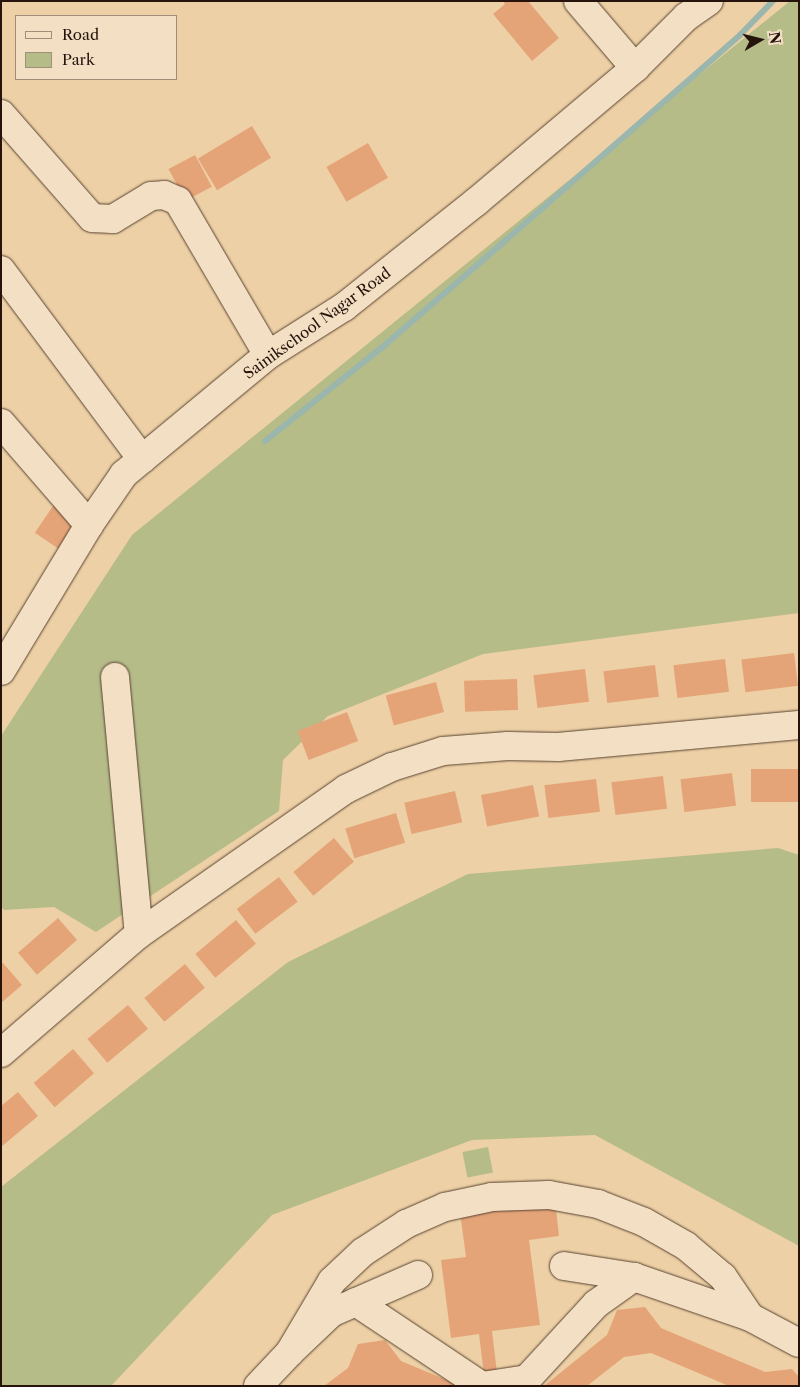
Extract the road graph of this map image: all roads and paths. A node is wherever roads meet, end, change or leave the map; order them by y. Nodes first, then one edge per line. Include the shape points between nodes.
1 (578, 1) edge
2 (710, 1) edge
3 (635, 68) junction
4 (1, 114) edge
5 (1, 270) edge
6 (268, 355) junction
7 (1, 423) edge
8 (142, 459) junction
9 (89, 525) junction
10 (1, 671) edge
11 (115, 676) dead end
12 (799, 726) edge
13 (139, 934) junction
14 (1, 1053) edge
15 (564, 1266) dead end
16 (418, 1275) dead end
17 (634, 1277) junction
18 (356, 1302) junction
19 (750, 1317) junction
20 (799, 1343) edge
21 (290, 1352) junction
22 (258, 1386) edge

1 - 3 street
2 - 3 street, Sainikschool Nagar Road via 686,17
3 - 6 street, Sainikschool Nagar Road via 476,202 344,307
4 - 6 street via 92,218 114,220 151,196 164,195 178,201
5 - 8 street
6 - 8 street, Sainikschool Nagar Road
7 - 9 street
8 - 9 street, Sainikschool Nagar Road via 124,474
9 - 10 street, Sainikschool Nagar Road
11 - 13 street
12 - 13 street via 558,746 443,751 392,767 346,789
13 - 14 street
15 - 17 street
16 - 18 street
17 - 18 street via 596,1304 526,1379 482,1386
17 - 19 street
18 - 21 street via 331,1314
19 - 20 street
19 - 21 street via 723,1277 686,1246 644,1222 598,1204 549,1195 492,1197 445,1207 406,1224 363,1252 332,1281
21 - 22 street

